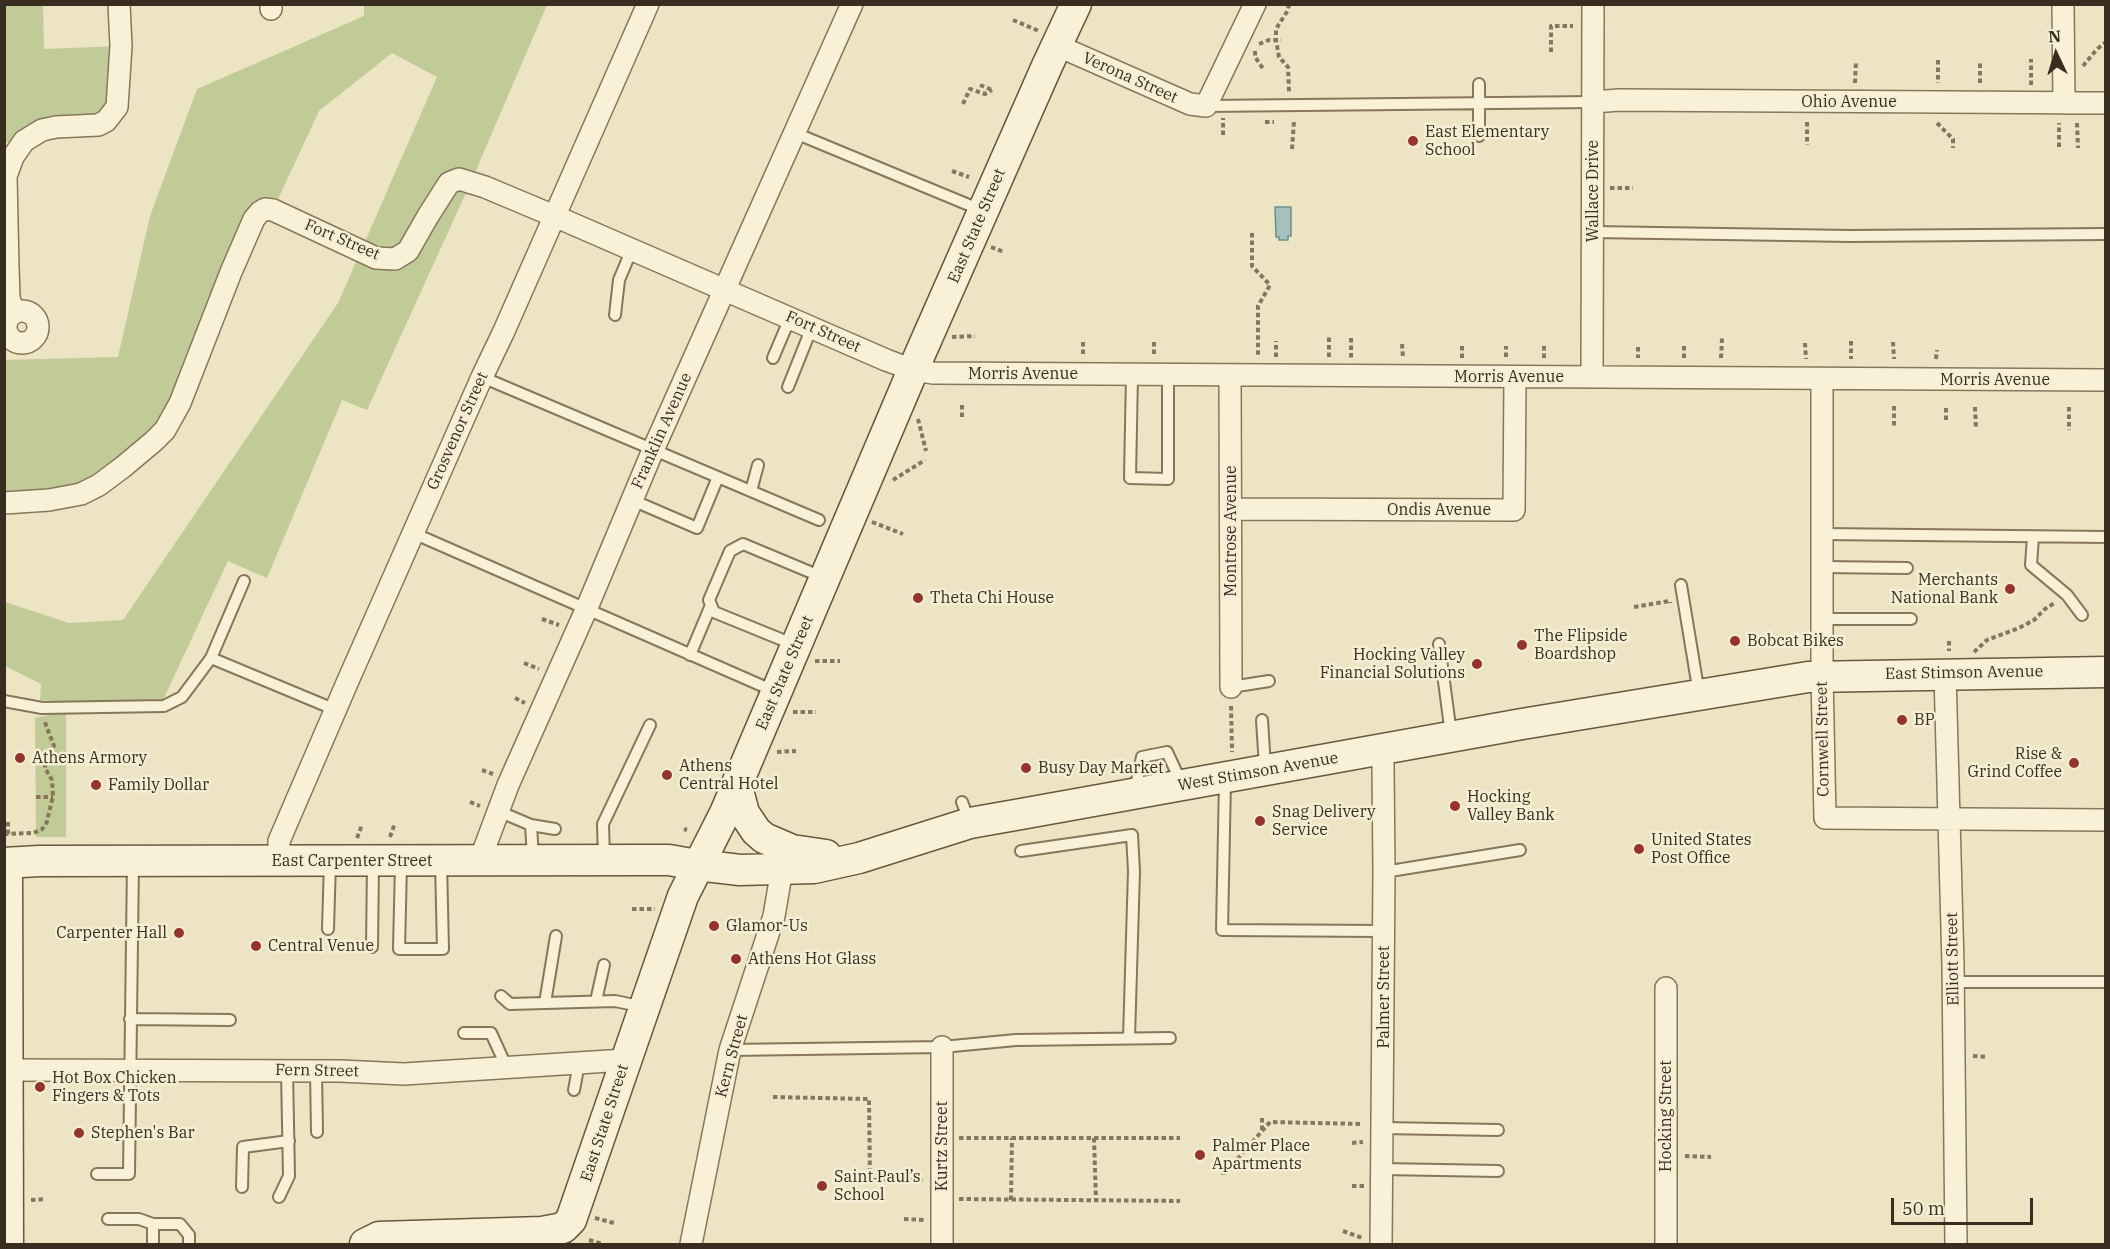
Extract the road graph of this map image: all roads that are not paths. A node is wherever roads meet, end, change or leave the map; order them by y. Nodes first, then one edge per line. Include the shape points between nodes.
1 (119, 4) edge
2 (648, 4) edge
3 (852, 4) edge
4 (1076, 4) edge
5 (1255, 4) edge
6 (1593, 4) edge
7 (2063, 4) edge
8 (1046, 37) junction
9 (1479, 84) dead end
10 (1593, 102) junction
11 (2106, 103) edge
12 (1479, 104) junction
13 (1214, 110) junction
14 (2062, 113) junction
15 (795, 133) junction
16 (1479, 136) dead end
17 (983, 212) junction
18 (554, 217) junction
19 (1593, 232) junction
20 (2106, 234) edge
21 (632, 249) junction
22 (724, 289) junction
23 (14, 313) junction
24 (615, 315) dead end
25 (790, 318) junction
26 (812, 327) junction
27 (7, 339) edge
28 (773, 358) dead end
29 (1510, 368) junction
30 (913, 370) junction
31 (1132, 375) junction
32 (1168, 375) junction
33 (1230, 375) junction
34 (482, 377) junction
35 (1593, 377) junction
36 (1822, 379) junction
37 (2106, 380) edge
38 (788, 387) dead end
39 (653, 450) junction
40 (758, 465) dead end
41 (718, 477) junction
42 (751, 491) junction
43 (632, 500) junction
44 (4, 502) edge
45 (1231, 509) junction
46 (819, 520) dead end
47 (413, 533) junction
48 (1823, 534) junction
49 (2033, 537) junction
50 (2106, 537) edge
51 (1822, 567) junction
52 (1907, 568) dead end
53 (825, 578) junction
54 (244, 581) dead end
55 (1681, 585) dead end
56 (711, 605) junction
57 (586, 610) junction
58 (2082, 615) dead end
59 (1822, 619) junction
60 (1911, 619) dead end
61 (1439, 644) dead end
62 (807, 653) junction
63 (690, 655) junction
64 (211, 658) junction
65 (1947, 661) junction
66 (2106, 672) edge
67 (1822, 675) junction
68 (1269, 681) dead end
69 (1231, 687) joint
70 (1699, 694) junction
71 (4, 702) edge
72 (783, 702) junction
73 (336, 710) junction
74 (1262, 720) dead end
75 (650, 725) dead end
76 (1451, 737) junction
77 (1381, 750) junction
78 (1228, 767) junction
79 (1265, 770) junction
80 (750, 780) junction
81 (498, 811) junction
82 (1950, 820) junction
83 (2106, 820) edge
84 (531, 825) junction
85 (555, 829) dead end
86 (6, 848) edge
87 (1520, 850) dead end
88 (1021, 851) dead end
89 (388, 853) junction
90 (859, 858) junction
91 (441, 860) junction
92 (480, 860) junction
93 (533, 860) junction
94 (604, 860) junction
95 (279, 861) junction
96 (330, 861) junction
97 (133, 862) junction
98 (697, 865) junction
99 (782, 869) junction
100 (1384, 872) junction
101 (328, 929) dead end
102 (1384, 931) junction
103 (556, 936) dead end
104 (372, 947) dead end
105 (604, 965) dead end
106 (1954, 982) junction
107 (2106, 982) edge
108 (1666, 988) dead end
109 (501, 996) dead end
110 (596, 1001) junction
111 (545, 1003) junction
112 (644, 1007) junction
113 (130, 1019) junction
114 (230, 1020) dead end
115 (464, 1033) dead end
116 (1129, 1038) junction
117 (1170, 1038) dead end
118 (942, 1047) junction
119 (730, 1050) junction
120 (625, 1060) junction
121 (579, 1063) junction
122 (507, 1068) junction
123 (7, 1070) junction
124 (130, 1071) junction
125 (287, 1071) junction
126 (316, 1071) junction
127 (574, 1090) dead end
128 (6, 1109) edge
129 (1376, 1126) junction
130 (1498, 1130) dead end
131 (317, 1131) dead end
132 (289, 1142) junction
133 (1382, 1169) junction
134 (1498, 1171) dead end
135 (97, 1174) dead end
136 (242, 1187) dead end
137 (279, 1197) dead end
138 (108, 1220) dead end
139 (153, 1224) junction
140 (581, 1232) edge
141 (1375, 1241) edge
142 (8, 1245) edge
143 (153, 1245) edge
144 (189, 1245) edge
145 (365, 1245) edge
146 (692, 1245) edge
147 (942, 1245) edge
148 (1666, 1245) edge
149 (1956, 1245) edge

1 - 23 street via 117,107 98,125 42,130 24,141 6,176 9,298
2 - 18 street, Grosvenor Street
3 - 15 street, Franklin Avenue
4 - 8 main road, East State Street
5 - 13 street
6 - 10 street, Wallace Drive
7 - 14 street
8 - 13 street, Verona Street via 1190,104
8 - 17 main road, East State Street
9 - 12 lane
10 - 12 lane
10 - 14 street, Ohio Avenue
10 - 19 street, Wallace Drive
11 - 14 street, Ohio Avenue
12 - 13 lane via 1265,105
12 - 16 lane
15 - 17 lane
15 - 22 street, Franklin Avenue
17 - 30 main road, East State Street
18 - 21 street, Fort Street
18 - 34 street, Grosvenor Street
18 - 44 street, Fort Street via 459,179 449,183 408,251 400,258 387,260 266,209 254,219 180,403 159,436 107,479 81,494
19 - 20 lane
19 - 35 street, Wallace Drive
21 - 22 street, Fort Street
21 - 24 lane via 619,280
22 - 25 street, Fort Street
22 - 39 street, Franklin Avenue
23 - 27 street via 6,325
23 - 27 street via 30,313 37,321 38,332 26,342
25 - 26 street, Fort Street
25 - 28 lane
26 - 30 street, Fort Street
26 - 38 lane
29 - 33 street, Morris Avenue
29 - 35 street, Morris Avenue
29 - 45 street, Ondis Avenue via 1514,510
30 - 31 street, Morris Avenue via 946,374
30 - 53 main road, East State Street
31 - 32 street, Morris Avenue
31 - 32 lane via 1130,478 1168,479
32 - 33 street, Morris Avenue
33 - 45 street, Montrose Avenue
34 - 39 lane
34 - 47 street, Grosvenor Street
35 - 36 street, Morris Avenue
36 - 37 street, Morris Avenue
36 - 48 street, Cornwell Street
39 - 41 lane
39 - 43 street, Franklin Avenue
40 - 42 lane
41 - 42 lane
41 - 43 lane via 697,528
42 - 46 lane
43 - 57 street, Franklin Avenue
45 - 69 street, Montrose Avenue
47 - 57 lane
47 - 73 street, Grosvenor Street
48 - 49 lane
48 - 51 street, Cornwell Street
49 - 50 lane
49 - 58 lane via 2031,565 2067,595
51 - 52 lane
51 - 59 street, Cornwell Street
53 - 56 lane via 743,544 730,550 709,600
53 - 62 main road, East State Street
54 - 64 lane
55 - 70 lane
56 - 62 lane via 714,612
56 - 63 lane
57 - 63 lane
57 - 81 street, Franklin Avenue
59 - 60 lane
59 - 67 street, Cornwell Street
61 - 76 lane
62 - 72 main road, East State Street
63 - 72 lane
64 - 71 lane via 183,697 164,706 42,708
64 - 73 lane
65 - 66 main road, East Stimson Avenue
65 - 67 main road, East Stimson Avenue
65 - 82 street, Elliott Street
67 - 70 main road, West Stimson Avenue
67 - 82 street, Cornwell Street via 1825,818
68 - 69 lane
70 - 76 main road, West Stimson Avenue
72 - 80 main road, East State Street
73 - 95 street, Grosvenor Street via 279,841
74 - 79 lane
75 - 94 lane via 603,824
76 - 77 main road, West Stimson Avenue
77 - 79 main road, West Stimson Avenue
77 - 100 street, Palmer Street
78 - 79 main road, West Stimson Avenue
78 - 90 main road, West Stimson Avenue via 1183,785 966,813
78 - 102 lane via 1222,930
80 - 90 main road via 739,794 744,813 764,838 803,853
80 - 98 main road, East State Street via 725,813
81 - 84 lane
81 - 92 street, Franklin Avenue
82 - 83 street, Cornwell Street
82 - 106 street, Elliott Street
84 - 85 lane
84 - 93 lane
86 - 97 main road, East Carpenter Street via 39,861
86 - 123 main road
87 - 100 lane
88 - 116 lane via 1132,835
89 - 91 main road, East Carpenter Street
89 - 91 lane via 399,949 443,948
89 - 96 main road, East Carpenter Street
89 - 104 lane
90 - 99 main road, West Stimson Avenue via 814,868
91 - 92 main road, East Carpenter Street
92 - 93 main road, East Carpenter Street
93 - 94 main road, East Carpenter Street
94 - 98 main road, East Carpenter Street via 669,860
95 - 96 main road, East Carpenter Street
95 - 97 main road, East Carpenter Street
96 - 101 lane
97 - 113 lane
98 - 99 main road, West Stimson Avenue
98 - 112 main road, East State Street
99 - 119 street, Kern Street via 774,916
100 - 102 street, Palmer Street
102 - 129 street, Palmer Street
103 - 111 lane
105 - 110 lane
106 - 107 lane
106 - 149 street, Elliott Street
108 - 148 street, Hocking Street
109 - 111 lane via 510,1004
110 - 111 lane
110 - 112 lane
112 - 120 main road, East State Street
113 - 114 lane
113 - 124 lane
115 - 122 lane via 491,1033
116 - 117 lane
116 - 118 lane via 1016,1040
118 - 119 lane
118 - 147 street, Kurtz Street
119 - 146 street, Kern Street
120 - 121 street, Fern Street
120 - 140 main road, East State Street via 582,1191
121 - 122 street, Fern Street
121 - 127 lane
122 - 126 street, Fern Street via 404,1074
123 - 124 street, Fern Street
123 - 128 main road
124 - 125 street, Fern Street
124 - 135 lane via 129,1174
125 - 126 street, Fern Street
125 - 132 lane
126 - 131 lane
128 - 142 main road
129 - 130 lane
129 - 133 street, Palmer Street
132 - 136 lane via 243,1147
132 - 137 lane via 289,1176
133 - 134 lane
133 - 141 street, Palmer Street
138 - 139 lane
139 - 143 lane
139 - 144 lane via 180,1224 189,1235
140 - 145 main road via 379,1237

